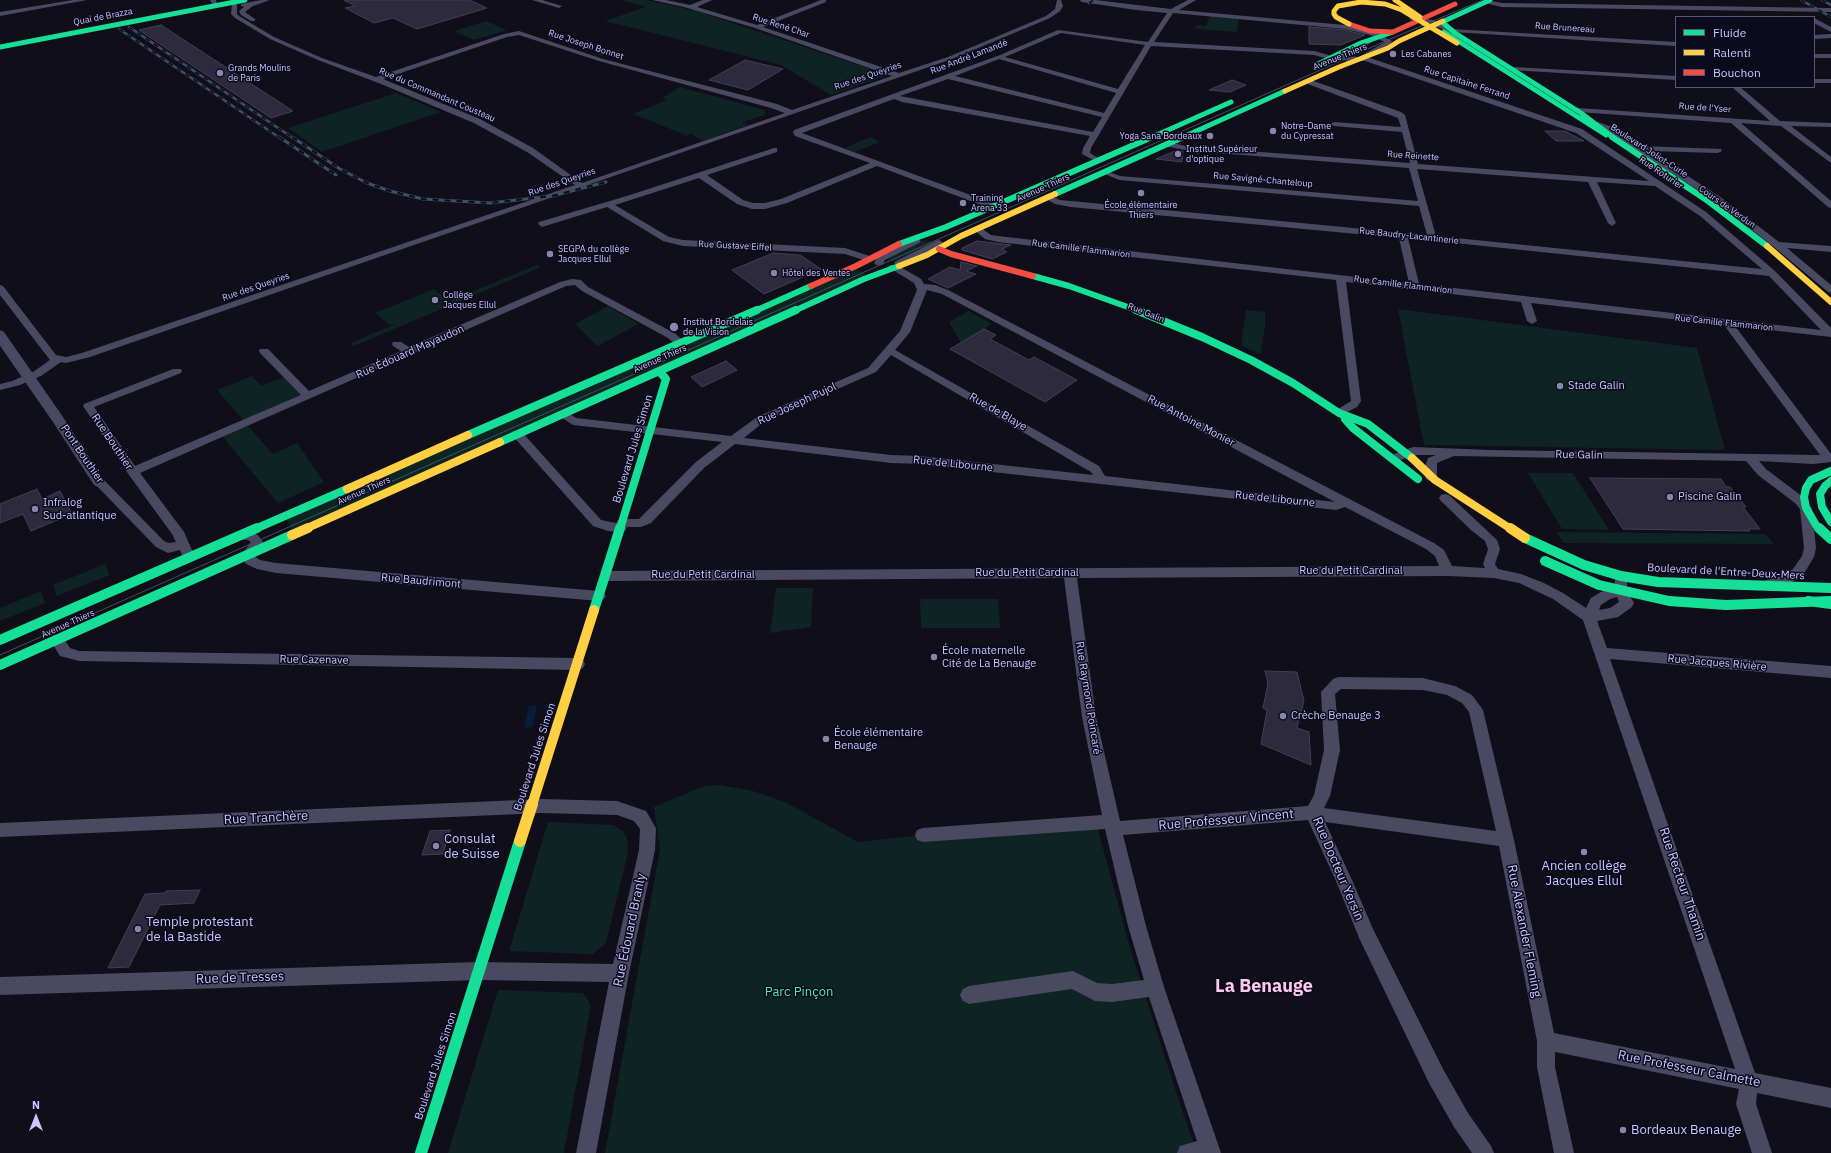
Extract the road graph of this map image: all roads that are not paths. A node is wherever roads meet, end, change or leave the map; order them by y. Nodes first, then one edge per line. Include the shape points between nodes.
1 (84, 0) edge
2 (267, 0) edge
3 (535, 0) edge
4 (655, 0) edge
5 (709, 0) edge
6 (1059, 0) edge
7 (1082, 0) edge
8 (1193, 0) edge
9 (1380, 0) edge
10 (1395, 0) edge
11 (1464, 0) edge
12 (1728, 0) edge
13 (824, 1) edge
14 (1488, 1) edge
15 (248, 2) edge
16 (215, 3) edge
17 (233, 4) junction
18 (559, 6) dead end
19 (690, 7) junction
20 (1739, 8) junction
21 (1797, 9) junction
22 (1831, 10) edge
23 (1172, 11) junction
24 (0, 14) edge
25 (1808, 16) edge
26 (1420, 19) junction
27 (1815, 21) edge
28 (1440, 22) junction
29 (757, 27) junction
30 (1358, 28) junction
31 (1831, 30) edge
32 (1393, 32) junction
33 (1444, 32) junction
34 (1454, 32) junction
35 (1831, 36) edge
36 (1815, 37) edge
37 (1377, 38) junction
38 (1457, 43) junction
39 (1149, 44) junction
40 (1675, 44) edge
41 (0, 47) edge
42 (1815, 56) edge
43 (1831, 56) edge
44 (998, 57) junction
45 (1332, 58) junction
46 (320, 59) junction
47 (1355, 59) junction
48 (1309, 68) dead end
49 (1513, 69) junction
50 (899, 76) junction
51 (946, 76) junction
52 (1675, 78) edge
53 (377, 79) junction
54 (1308, 81) junction
55 (1815, 81) edge
56 (1831, 81) edge
57 (1737, 88) edge
58 (1120, 92) junction
59 (894, 96) junction
60 (1238, 99) dead end
61 (1561, 109) junction
62 (1578, 110) junction
63 (792, 113) junction
64 (1106, 116) junction
65 (1732, 120) junction
66 (1334, 124) dead end
67 (1595, 124) junction
68 (1781, 124) junction
69 (1831, 125) edge
70 (1571, 127) joint
71 (1405, 130) junction
72 (1095, 135) junction
73 (1167, 144) junction
74 (1641, 148) junction
75 (774, 150) dead end
76 (1718, 151) dead end
77 (1097, 160) junction
78 (1831, 161) edge
79 (878, 163) junction
80 (1653, 164) junction
81 (1413, 166) junction
82 (1104, 172) junction
83 (702, 175) junction
84 (1590, 179) junction
85 (1658, 183) junction
86 (581, 186) junction
87 (1047, 198) junction
88 (608, 204) junction
89 (1422, 204) junction
90 (1831, 205) edge
91 (992, 206) junction
92 (1612, 223) dead end
93 (542, 224) dead end
94 (977, 229) junction
95 (1403, 235) junction
96 (922, 236) junction
97 (1432, 238) junction
98 (1777, 244) junction
99 (938, 246) junction
100 (1831, 249) edge
101 (874, 261) junction
102 (893, 267) junction
103 (1772, 273) junction
104 (1342, 279) junction
105 (922, 287) junction
106 (1415, 287) junction
107 (0, 288) edge
108 (1831, 290) edge
109 (1525, 300) junction
110 (1828, 305) edge
111 (1532, 321) dead end
112 (1728, 323) junction
113 (1831, 334) edge
114 (0, 336) edge
115 (680, 343) junction
116 (397, 344) dead end
117 (264, 351) dead end
118 (890, 351) junction
119 (409, 352) junction
120 (58, 360) junction
121 (177, 371) dead end
122 (659, 371) junction
123 (0, 387) edge
124 (308, 396) junction
125 (1339, 413) junction
126 (563, 414) junction
127 (651, 430) junction
128 (517, 434) junction
129 (732, 440) junction
130 (1461, 452) junction
131 (1407, 454) junction
132 (1749, 457) junction
133 (1829, 458) edge
134 (1393, 459) junction
135 (1831, 471) edge
136 (133, 472) junction
137 (1431, 477) junction
138 (1098, 480) junction
139 (1831, 481) edge
140 (1445, 498) junction
141 (1345, 502) junction
142 (1806, 508) junction
143 (1831, 522) edge
144 (622, 526) junction
145 (1500, 534) dead end
146 (238, 536) junction
147 (1831, 539) edge
148 (183, 545) junction
149 (247, 556) junction
150 (189, 557) junction
151 (1537, 557) dead end
152 (1448, 571) junction
153 (1070, 573) junction
154 (1494, 573) junction
155 (606, 576) junction
156 (1621, 576) junction
157 (1765, 586) junction
158 (1831, 588) edge
159 (1620, 591) junction
160 (599, 596) junction
161 (1808, 601) junction
162 (1831, 601) edge
163 (1831, 604) edge
164 (1589, 617) junction
165 (0, 640) edge
166 (57, 640) junction
167 (1602, 653) junction
168 (578, 664) junction
169 (0, 665) edge
170 (1831, 672) edge
171 (1476, 710) joint
172 (532, 806) junction
173 (1313, 813) junction
174 (1112, 825) junction
175 (0, 830) edge
176 (923, 835) dead end
177 (1506, 840) junction
178 (479, 971) junction
179 (620, 973) junction
180 (0, 986) edge
181 (1155, 987) junction
182 (970, 995) dead end
183 (1546, 1041) junction
184 (1749, 1082) junction
185 (1831, 1098) edge
186 (1210, 1151) edge
187 (421, 1153) edge
188 (586, 1153) edge
189 (1187, 1153) edge
190 (1484, 1153) edge
191 (1564, 1153) edge
192 (1762, 1153) edge

1 - 24 street
2 - 15 street, Quai de Brazza
3 - 18 street
4 - 19 street, Rue René Char
5 - 19 street
6 - 50 street, Rue des Queyries via 1058,10 1044,18 978,47
7 - 23 street
8 - 23 street
9 - 26 street via 1406,17
10 - 33 main road, bridge
11 - 26 main road, Avenue Thiers
12 - 20 street
13 - 29 street
14 - 20 street via 1502,5
14 - 28 main road, Avenue Thiers
15 - 17 main road, Quai de Brazza
15 - 46 street, Rue du Commandant Cousteau via 242,11 246,16
16 - 17 main road, Quai de Brazza
16 - 41 main road, Quai de Brazza
17 - 46 street, Rue du Commandant Cousteau via 234,14 252,27
19 - 29 street, Rue René Char
20 - 21 street
21 - 22 street
21 - 25 street
23 - 30 street
23 - 39 street
26 - 28 street
26 - 32 main road, Avenue Thiers
27 - 31 street
28 - 34 main road
28 - 47 main road, Avenue Thiers via 1388,48
29 - 50 street, Rue René Char
30 - 32 main road
30 - 37 street
30 - 38 main road, bridge via 1336,17 1334,11 1338,6 1361,2 1385,4 1406,12
32 - 37 main road, Avenue Thiers
33 - 38 main road, bridge
33 - 61 main road, Boulevard Joliot-Curie, bridge
34 - 40 street, Rue Brunereau
34 - 49 main road
35 - 36 street
37 - 45 main road, Avenue Thiers
37 - 47 street via 1344,55
37 - 47 street via 1388,40 1388,43
38 - 61 main road, Boulevard Joliot-Curie
39 - 44 street, Rue André Lamandé via 1060,31
39 - 45 street, Rue André Lamandé via 1311,53
39 - 58 street
42 - 43 street
44 - 51 street, Rue André Lamandé
44 - 58 street
45 - 47 street, Rue Capitaine Ferrand
45 - 48 main road, Avenue Thiers
46 - 53 street, Rue du Commandant Cousteau
47 - 54 main road, Avenue Thiers
47 - 70 street, Rue Capitaine Ferrand via 1372,61
49 - 52 street
49 - 62 main road
50 - 63 street, Rue des Queyries
51 - 59 street, Rue André Lamandé
51 - 64 street
53 - 63 street, Rue Joseph Bonnet via 506,35 519,33 601,60
53 - 86 street, Rue du Commandant Cousteau via 478,122 530,150
54 - 71 street via 1398,114 1402,117
54 - 73 main road, Avenue Thiers
55 - 56 street
57 - 68 street
58 - 64 street
59 - 72 street via 902,100
59 - 79 street, Rue André Lamandé via 797,132
60 - 77 main road, Avenue Thiers
61 - 80 main road, Boulevard Joliot-Curie
61 - 110 main road, Boulevard Joliot-Curie via 1729,225
62 - 65 street, Rue de l'Yser
62 - 67 main road
63 - 86 street, Rue des Queyries
64 - 72 street
65 - 68 street, Rue de l'Yser
65 - 90 street
66 - 71 street
67 - 74 street, Cours de Verdun via 1612,130
67 - 80 main road
68 - 69 street, Rue de l'Yser
68 - 78 street
70 - 85 street, Rue Roturier
71 - 81 street
72 - 77 street via 1086,154
73 - 81 street, Rue Reinette via 1191,149
73 - 82 main road, Avenue Thiers
74 - 76 street
74 - 98 street, Cours de Verdun via 1716,198
75 - 83 street
77 - 91 main road, Avenue Thiers
79 - 83 street via 777,203 760,206 740,202
79 - 91 street
80 - 110 main road, Boulevard Joliot-Curie via 1740,225
81 - 84 street, Rue Reinette
81 - 89 street
82 - 87 main road, Avenue Thiers
82 - 89 street, Rue Savigné-Chanteloup via 1119,178
83 - 88 street
84 - 85 street, Rue Reinette
84 - 92 street
85 - 103 street, Rue Roturier via 1703,214
86 - 120 street, Rue des Queyries via 86,355
87 - 94 main road, Avenue Thiers
87 - 95 street, Rue Baudry-Lacantinerie via 1071,204
88 - 93 street
88 - 101 street, Rue Gustave Eiffel via 666,238 683,243 845,251
89 - 97 street
91 - 96 main road, Avenue Thiers
94 - 99 main road, Avenue Thiers
94 - 104 street, Rue Camille Flammarion via 992,238
95 - 97 street, Rue Baudry-Lacantinerie
95 - 106 street
96 - 99 main road, Rue Galin via 935,238
96 - 101 street via 915,242
97 - 103 street, Rue Baudry-Lacantinerie
98 - 100 street
98 - 108 street, Cours de Verdun
99 - 102 street
99 - 125 main road, Rue Galin via 950,254 1069,286 1175,325 1273,372
101 - 102 main road
101 - 115 main road, Avenue Thiers
102 - 105 street via 918,281
102 - 122 main road, Avenue Thiers
103 - 113 street, Rue Roturier
104 - 106 street, Rue Camille Flammarion
104 - 125 street via 1356,401
105 - 118 street, Rue Joseph Pujol via 905,332
105 - 141 street, Rue Antoine Monier via 945,292
106 - 109 street, Rue Camille Flammarion
107 - 120 street via 50,355
109 - 111 street
109 - 112 street, Rue Camille Flammarion
112 - 113 street, Rue Camille Flammarion
112 - 133 street
114 - 148 street, Pont Bouthier, bridge via 98,481 160,544 168,548
115 - 119 street, Rue Édouard Mayaudon via 672,336 585,289 578,282 572,282
115 - 146 main road, Avenue Thiers
116 - 119 street
117 - 124 street
118 - 129 street, Rue Joseph Pujol via 872,370 761,419
118 - 138 street, Rue de Blaye via 1095,468 1099,475
119 - 124 street, Rue Édouard Mayaudon
120 - 123 street via 37,374
121 - 136 street, Rue Bouthier via 88,406
122 - 126 main road, Avenue Thiers
122 - 127 main road, Boulevard Jules Simon via 666,379
124 - 136 street, Rue Édouard Mayaudon
125 - 131 main road, Rue Galin via 1368,424
125 - 134 main road, Rue Galin via 1353,428
126 - 127 street, Rue de Libourne via 573,421
126 - 128 main road, Avenue Thiers
127 - 129 street, Rue de Libourne
127 - 144 main road, Boulevard Jules Simon
128 - 144 street, Rue Joseph Pujol via 597,523 608,527
128 - 149 main road, Avenue Thiers
129 - 138 street, Rue de Libourne
129 - 144 street, Rue Joseph Pujol via 700,465 647,520
130 - 131 street, Rue Galin via 1422,451
130 - 132 street, Rue Galin
130 - 137 street via 1432,461
131 - 134 street
131 - 137 main road, Boulevard de l'Entre-Deux-Mers
132 - 133 street, Rue Galin via 1813,460
132 - 142 street via 1762,472
134 - 140 main road, Rue Galin
135 - 142 main road via 1811,480 1804,497
136 - 148 street, Rue Bouthier via 178,532
137 - 156 main road, Boulevard de l'Entre-Deux-Mers via 1543,548 1597,570
138 - 141 street, Rue de Libourne via 1336,506
139 - 143 main road via 1820,494 1822,507
140 - 145 main road, Rue Galin
140 - 154 street via 1493,543 1490,564
141 - 152 street, Rue Antoine Monier via 1437,550
142 - 147 main road via 1816,525
142 - 157 street via 1810,548 1808,557 1798,572 1785,580
144 - 155 main road, Boulevard Jules Simon
146 - 149 street via 249,536 257,542
146 - 150 main road, Avenue Thiers
148 - 150 street, Rue Bouthier
149 - 160 street, Rue Baudrimont via 257,564 276,568
149 - 166 main road, Avenue Thiers
150 - 165 main road, Avenue Thiers
151 - 159 main road via 1588,581
152 - 153 street, Rue du Petit Cardinal
152 - 154 street, Rue du Petit Cardinal
153 - 155 street, Rue du Petit Cardinal
153 - 174 street, Rue Raymond Poincaré via 1090,717
154 - 164 street, Rue du Petit Cardinal via 1539,586
155 - 160 main road, Boulevard Jules Simon
156 - 157 main road, Boulevard de l'Entre-Deux-Mers via 1658,582
156 - 159 street
157 - 158 main road, Boulevard de l'Entre-Deux-Mers
159 - 161 main road via 1669,601 1700,604
159 - 164 street via 1606,595 1596,602
159 - 164 street via 1627,603 1613,613
160 - 168 main road, Boulevard Jules Simon
161 - 162 main road
161 - 163 main road
164 - 167 street, Rue Recteur Thamin
166 - 168 street, Rue Cazenave via 66,652 79,656
166 - 169 main road, Avenue Thiers
167 - 170 street, Rue Jacques Rivière
167 - 184 street, Rue Recteur Thamin
168 - 172 main road, Boulevard Jules Simon
171 - 173 street, Rue Docteur Yersin via 1466,699 1450,690 1423,684 1338,684 1328,692 1332,750 1322,796
171 - 177 street, Rue Alexander Fleming
172 - 175 street, Rue Tranchère
172 - 178 main road, Boulevard Jules Simon
172 - 179 street, Rue Édouard Branly via 617,808 640,816 648,828 647,850
173 - 174 street, Rue Professeur Vincent
173 - 177 street, Rue Professeur Vincent
173 - 190 street, Rue Docteur Yersin via 1366,934 1436,1076 1461,1120
174 - 176 street
174 - 181 street, Rue Raymond Poincaré
177 - 183 street, Rue Alexander Fleming
178 - 179 street, Rue de Tresses
178 - 180 street, Rue de Tresses
178 - 187 main road, Boulevard Jules Simon
179 - 188 street, Rue Édouard Branly
181 - 182 street via 1112,993 1095,992 1073,980
181 - 186 street, Rue Raymond Poincaré
183 - 184 street, Rue Professeur Calmette
183 - 191 street, Rue Alexander Fleming via 1546,1067
184 - 185 street, Rue Professeur Calmette
184 - 192 street, Rue Recteur Thamin via 1746,1104
186 - 189 street, Rue Raymond Poincaré

